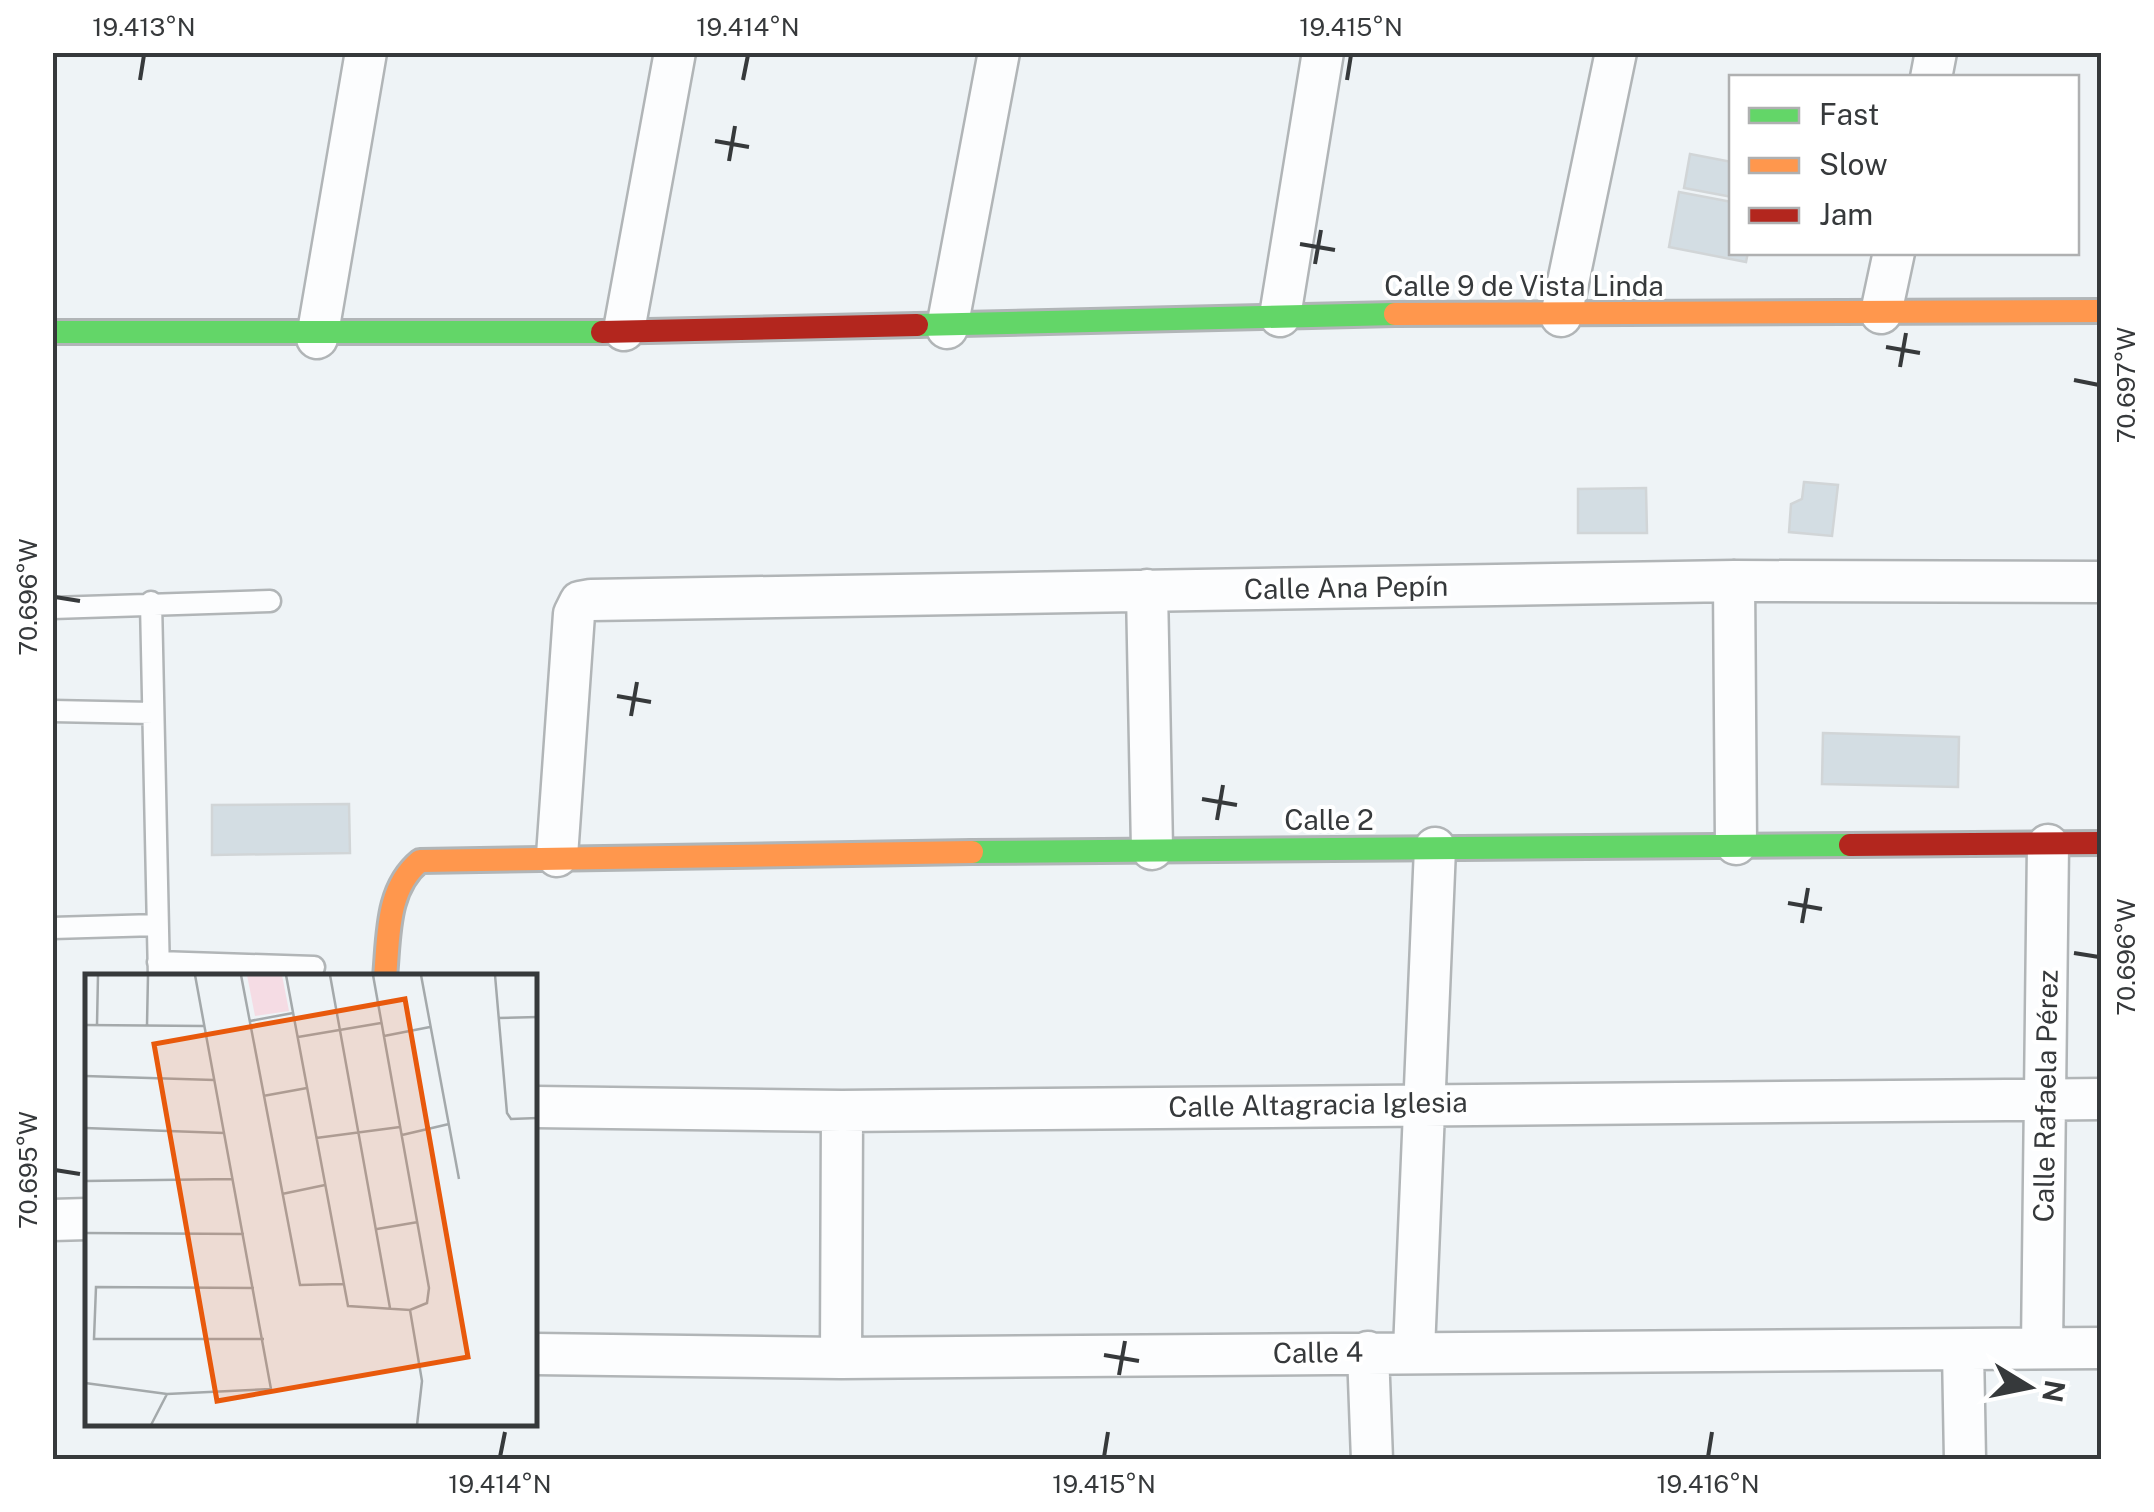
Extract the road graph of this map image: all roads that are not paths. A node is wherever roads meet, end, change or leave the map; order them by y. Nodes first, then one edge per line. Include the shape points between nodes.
1 (366, 52) edge
2 (675, 52) edge
3 (999, 52) edge
4 (1323, 52) edge
5 (1616, 52) edge
6 (1893, 255) edge
7 (2102, 311) edge
8 (1881, 313) junction
9 (1280, 316) junction
10 (1561, 316) junction
11 (947, 328) junction
12 (624, 330) junction
13 (52, 332) edge
14 (317, 338) junction
15 (1734, 581) junction
16 (2102, 582) edge
17 (1147, 590) junction
18 (270, 601) dead end
19 (151, 602) junction
20 (52, 608) edge
21 (52, 711) edge
22 (154, 714) junction
23 (1736, 844) junction
24 (2102, 844) edge
25 (2048, 845) junction
26 (1436, 848) junction
27 (1152, 849) junction
28 (558, 856) junction
29 (157, 925) junction
30 (52, 928) edge
31 (314, 967) dead end
32 (159, 970) edge
33 (386, 974) edge
34 (2102, 1098) edge
35 (2045, 1099) junction
36 (1426, 1102) junction
37 (538, 1106) edge
38 (842, 1111) junction
39 (52, 1220) edge
40 (85, 1220) edge
41 (2042, 1348) junction
42 (2102, 1348) edge
43 (1414, 1350) junction
44 (1963, 1350) junction
45 (1368, 1352) junction
46 (538, 1354) edge
47 (841, 1358) junction
48 (1372, 1460) edge
49 (1965, 1460) edge

1 - 14 street
2 - 12 street
3 - 11 street
4 - 9 street
5 - 10 street
6 - 8 street
7 - 8 street, Calle 9 de Vista Linda
8 - 10 street, Calle 9 de Vista Linda
9 - 10 street, Calle 9 de Vista Linda
9 - 11 street, Calle 9 de Vista Linda
11 - 12 street, Calle 9 de Vista Linda
12 - 14 street, Calle 9 de Vista Linda
13 - 14 street, Calle 9 de Vista Linda
15 - 16 street, Calle Ana Pepín
15 - 17 street, Calle Ana Pepín
15 - 23 street
17 - 27 street
17 - 28 street, Calle Ana Pepín via 580,602
18 - 19 lane
19 - 20 lane
19 - 22 lane
21 - 22 lane
22 - 29 lane
23 - 25 street, Calle 2
23 - 26 street, Calle 2
24 - 25 street, Calle 2
25 - 35 street, Calle Rafaela Pérez
26 - 27 street, Calle 2
26 - 36 street
27 - 28 street, Calle 2
28 - 33 street, Calle 2 via 420,861 406,870 396,894
29 - 30 lane
29 - 32 lane
31 - 32 lane
34 - 35 street, Calle Altagracia Iglesia
35 - 36 street, Calle Altagracia Iglesia
35 - 41 street, Calle Rafaela Pérez
36 - 38 street, Calle Altagracia Iglesia
36 - 43 street
37 - 38 street, Calle Altagracia Iglesia
38 - 47 street
39 - 40 street
41 - 42 street, Calle 4
41 - 44 street, Calle 4
43 - 44 street, Calle 4
43 - 45 street, Calle 4
44 - 49 street
45 - 47 street, Calle 4
45 - 48 street
46 - 47 street, Calle 4

